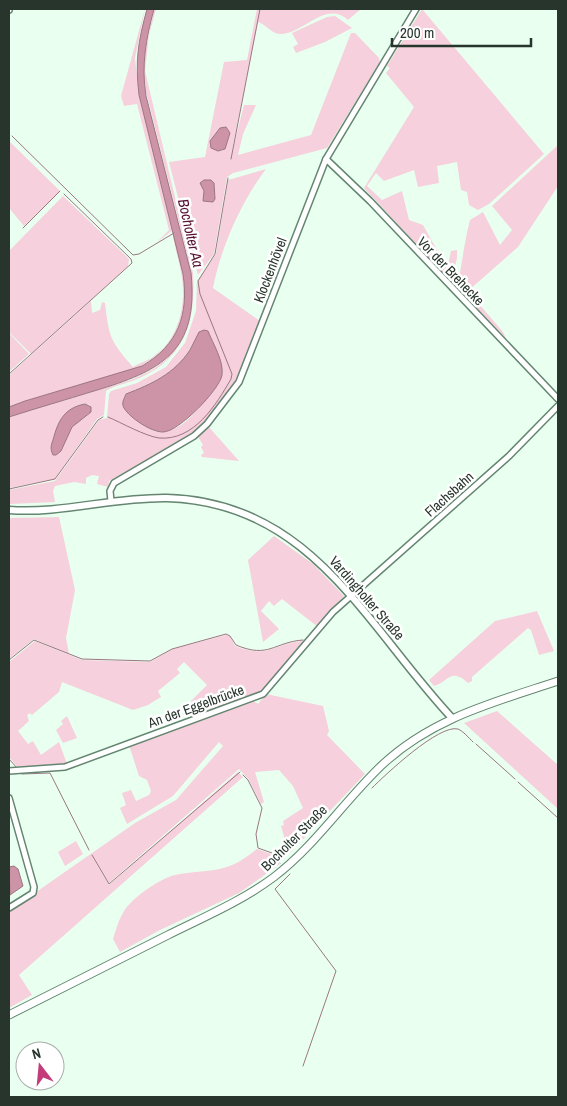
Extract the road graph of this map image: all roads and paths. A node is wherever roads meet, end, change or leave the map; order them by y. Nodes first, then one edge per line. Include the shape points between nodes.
1 (416, 9) edge
2 (326, 159) junction
3 (558, 400) edge
4 (558, 406) edge
5 (111, 502) junction
6 (9, 510) edge
7 (351, 595) junction
8 (558, 681) edge
9 (452, 718) junction
10 (9, 771) edge
11 (9, 798) edge
12 (9, 908) edge
13 (9, 1015) edge

1 - 2 street, Klockenhövel
2 - 3 street, Vor der Brehecke
2 - 5 street, Klockenhövel via 239,382 194,436 114,483 110,491
4 - 7 street, Flachsbahn via 509,456
5 - 6 street, Vardingholter Straße via 46,511
5 - 7 street, Vardingholter Straße via 140,498 180,499 233,510 263,522 293,541 311,554
7 - 9 street, Vardingholter Straße
7 - 10 street, An der Eggelbrücke via 264,694 66,767
8 - 9 main road, Bocholter Straße
9 - 13 main road, Bocholter Straße via 396,753 294,860 267,882 229,905
11 - 12 street via 34,888 33,893

